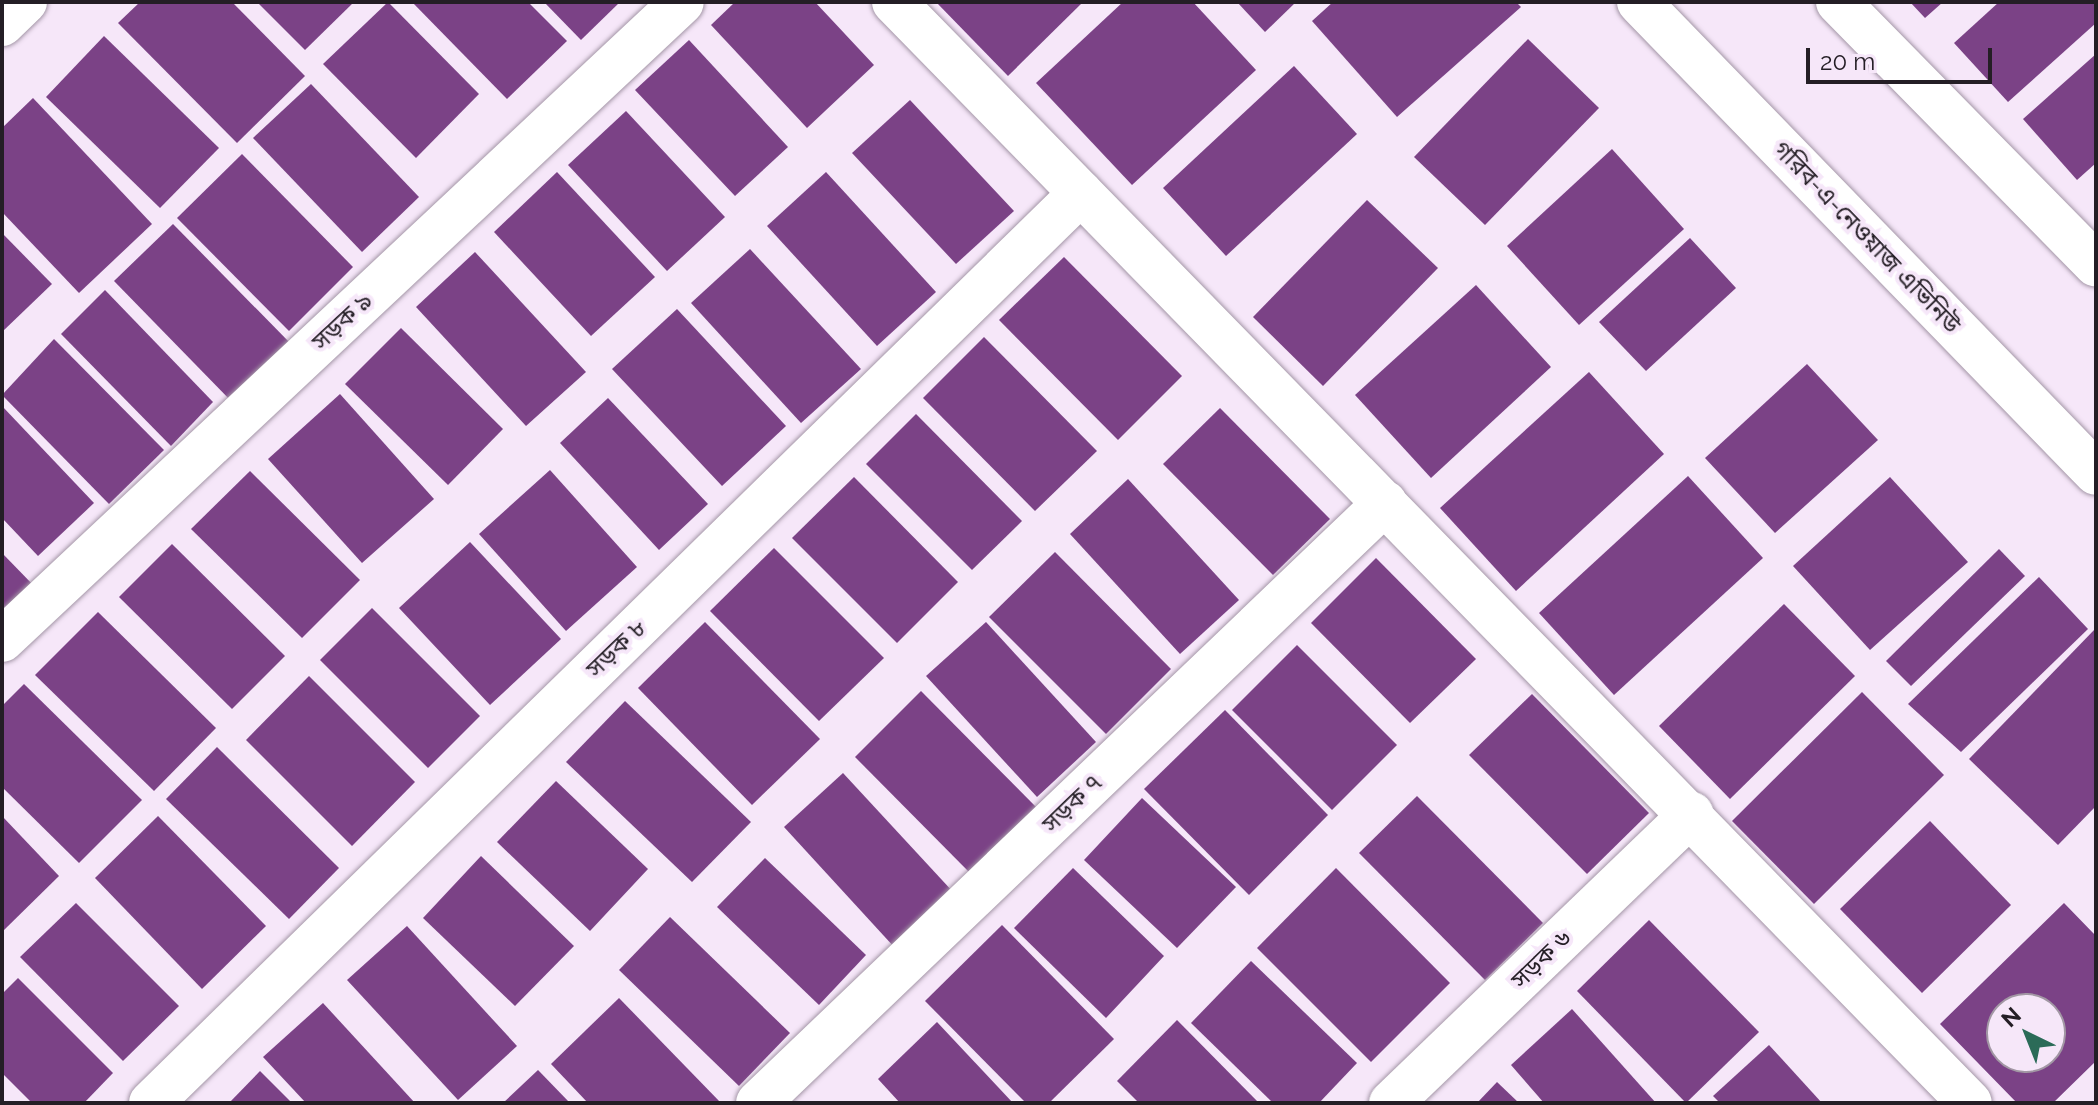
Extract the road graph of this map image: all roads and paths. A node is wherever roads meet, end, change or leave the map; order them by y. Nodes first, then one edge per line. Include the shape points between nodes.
1 (25, 2) edge
2 (682, 2) edge
3 (894, 2) edge
4 (1639, 2) edge
5 (1838, 2) edge
6 (2, 24) edge
7 (1081, 193) junction
8 (2096, 265) edge
9 (2096, 473) edge
10 (1385, 503) junction
11 (2, 640) edge
12 (1691, 814) junction
13 (151, 1103) edge
14 (758, 1103) edge
15 (1391, 1103) edge
16 (1970, 1103) edge

1 - 6 street
2 - 11 street, সড়ক ৯
3 - 7 street
4 - 9 street, গরিব-এ-নেওয়াজ এভিনিউ
5 - 8 street
7 - 10 street
7 - 13 street, সড়ক ৮
10 - 12 street
10 - 14 street, সড়ক ৭
12 - 15 street, সড়ক ৬
12 - 16 street

